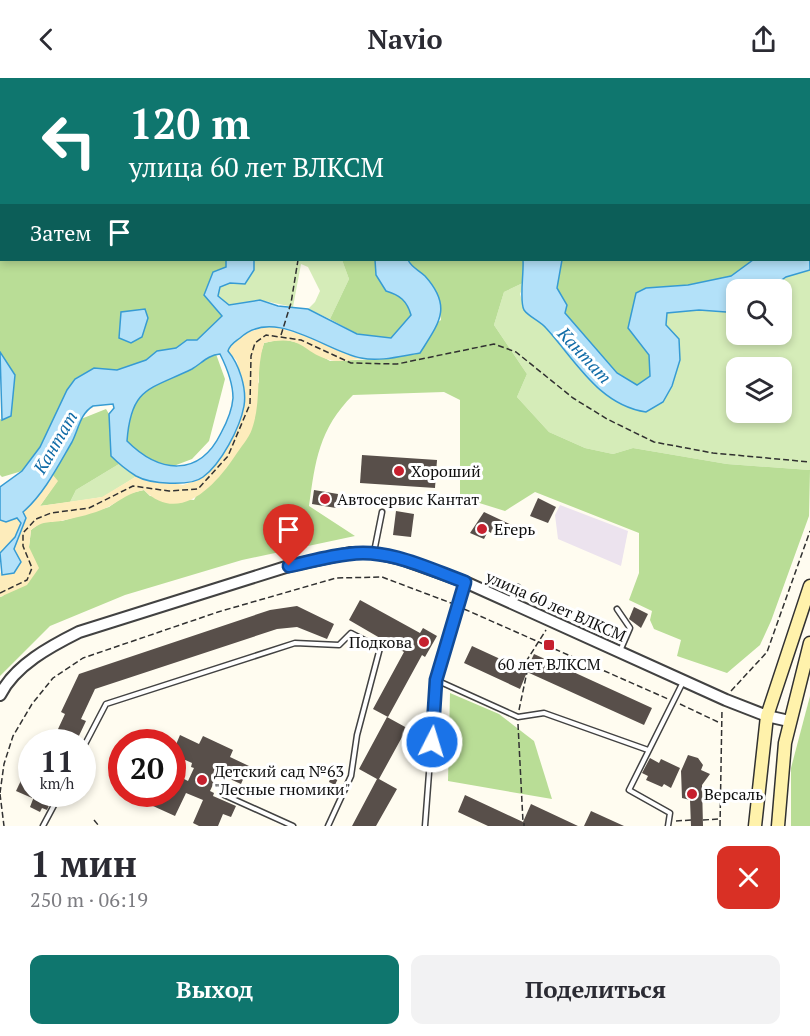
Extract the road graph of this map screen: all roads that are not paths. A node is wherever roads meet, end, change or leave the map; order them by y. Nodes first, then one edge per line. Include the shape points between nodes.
1 (382, 512) dead end
2 (374, 553) junction
3 (465, 582) junction
4 (810, 586) edge
5 (518, 587) dead end
6 (509, 602) junction
7 (617, 609) dead end
8 (810, 643) edge
9 (620, 652) junction
10 (436, 680) junction
11 (684, 681) junction
12 (0, 695) edge
13 (767, 716) junction
14 (789, 721) junction
15 (93, 729) edge
16 (648, 750) junction
17 (222, 794) dead end
18 (53, 807) edge
19 (43, 826) edge
20 (292, 826) edge
21 (328, 826) edge
22 (425, 826) edge
23 (668, 826) edge
24 (755, 826) edge
25 (778, 826) edge

1 - 2 lane
2 - 3 street, улица 60 лет ВЛКСМ
2 - 12 street, улица 60 лет ВЛКСМ via 350,553 289,566 79,632 24,666
3 - 6 street, улица 60 лет ВЛКСМ
3 - 10 lane
4 - 13 main road
5 - 6 lane
6 - 9 street, улица 60 лет ВЛКСМ
7 - 9 lane via 630,628
8 - 14 main road
9 - 11 street, улица 60 лет ВЛКСМ
10 - 16 lane via 518,717 544,713
10 - 22 lane
11 - 13 street, улица 60 лет ВЛКСМ
11 - 16 lane
13 - 14 street, улица 60 лет ВЛКСМ
13 - 24 main road
14 - 25 main road
15 - 21 lane via 106,705 295,643 339,645 351,633 380,648 357,735 351,776
16 - 23 lane via 629,790 670,813
17 - 20 lane
18 - 19 lane

